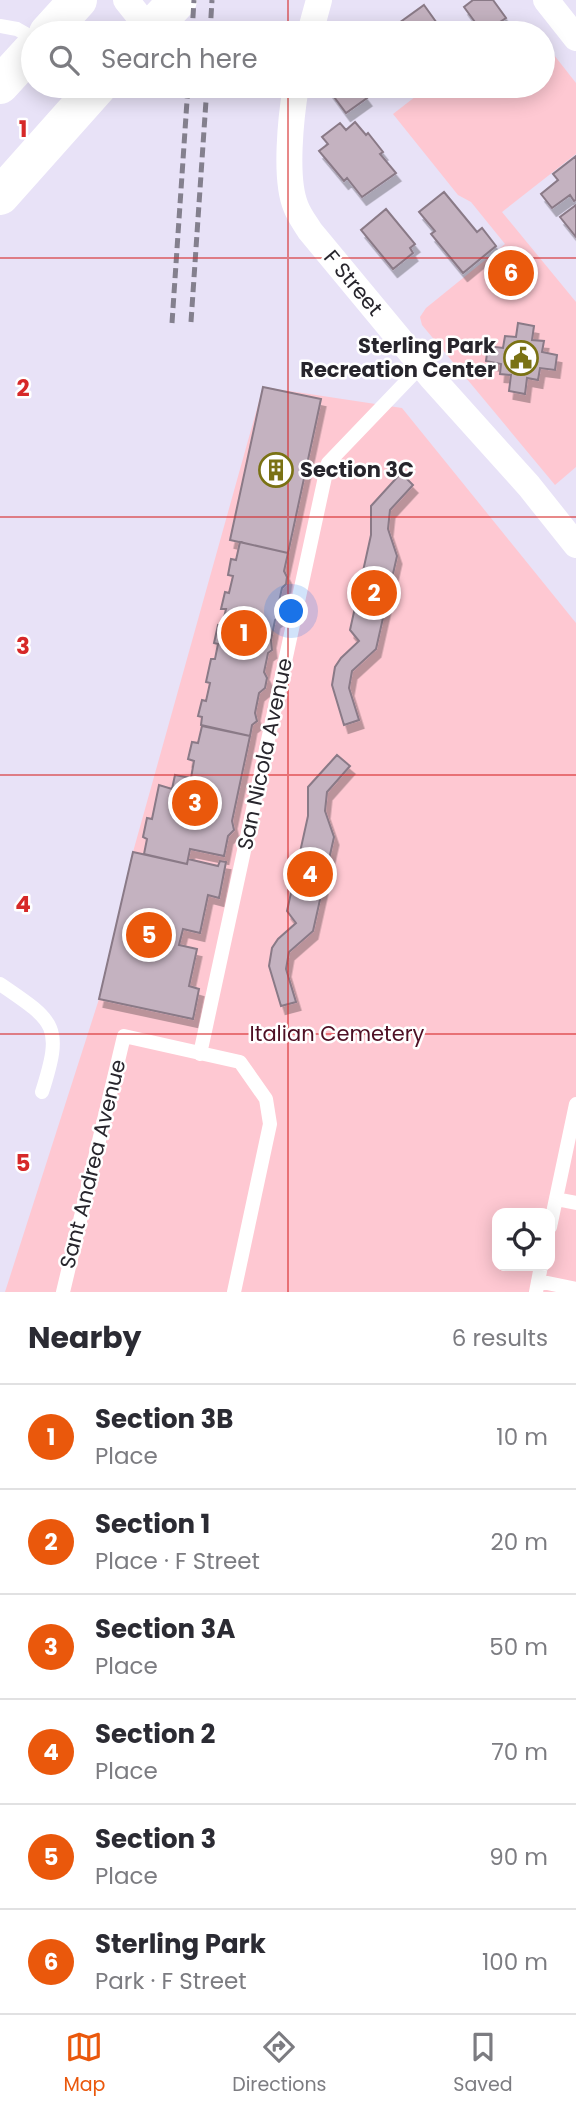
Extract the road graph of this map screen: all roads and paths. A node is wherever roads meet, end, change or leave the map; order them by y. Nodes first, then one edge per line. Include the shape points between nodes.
1 (78, 0) edge
2 (127, 0) edge
3 (178, 0) edge
4 (546, 0) edge
5 (318, 3) edge
6 (59, 21) edge
7 (141, 21) edge
8 (158, 21) edge
9 (313, 21) edge
10 (0, 26) edge
11 (21, 31) edge
12 (576, 38) edge
13 (21, 62) edge
14 (0, 85) edge
15 (87, 98) edge
16 (294, 98) edge
17 (0, 196) edge
18 (422, 365) junction
19 (576, 545) edge
20 (0, 984) edge
21 (200, 1054) junction
22 (42, 1092) dead end
23 (576, 1104) edge
24 (574, 1120) edge
25 (556, 1199) junction
26 (576, 1203) edge
27 (554, 1208) edge
28 (537, 1287) edge
29 (576, 1289) edge
30 (62, 1292) edge
31 (234, 1292) edge

1 - 6 main road
2 - 7 street
3 - 8 main road
4 - 12 street
5 - 9 street
10 - 11 lane
13 - 14 main road
15 - 17 main road
16 - 18 street, F Street via 290,178 295,206 310,231
18 - 19 street, F Street
18 - 21 lane, San Nicola Avenue via 328,463
20 - 22 lane via 38,1011 51,1029 54,1047
21 - 30 lane, Sant Andrea Avenue via 124,1036
21 - 31 lane via 240,1062 266,1099 270,1124
23 - 24 lane
24 - 25 lane
25 - 26 lane
25 - 27 lane
28 - 29 lane

